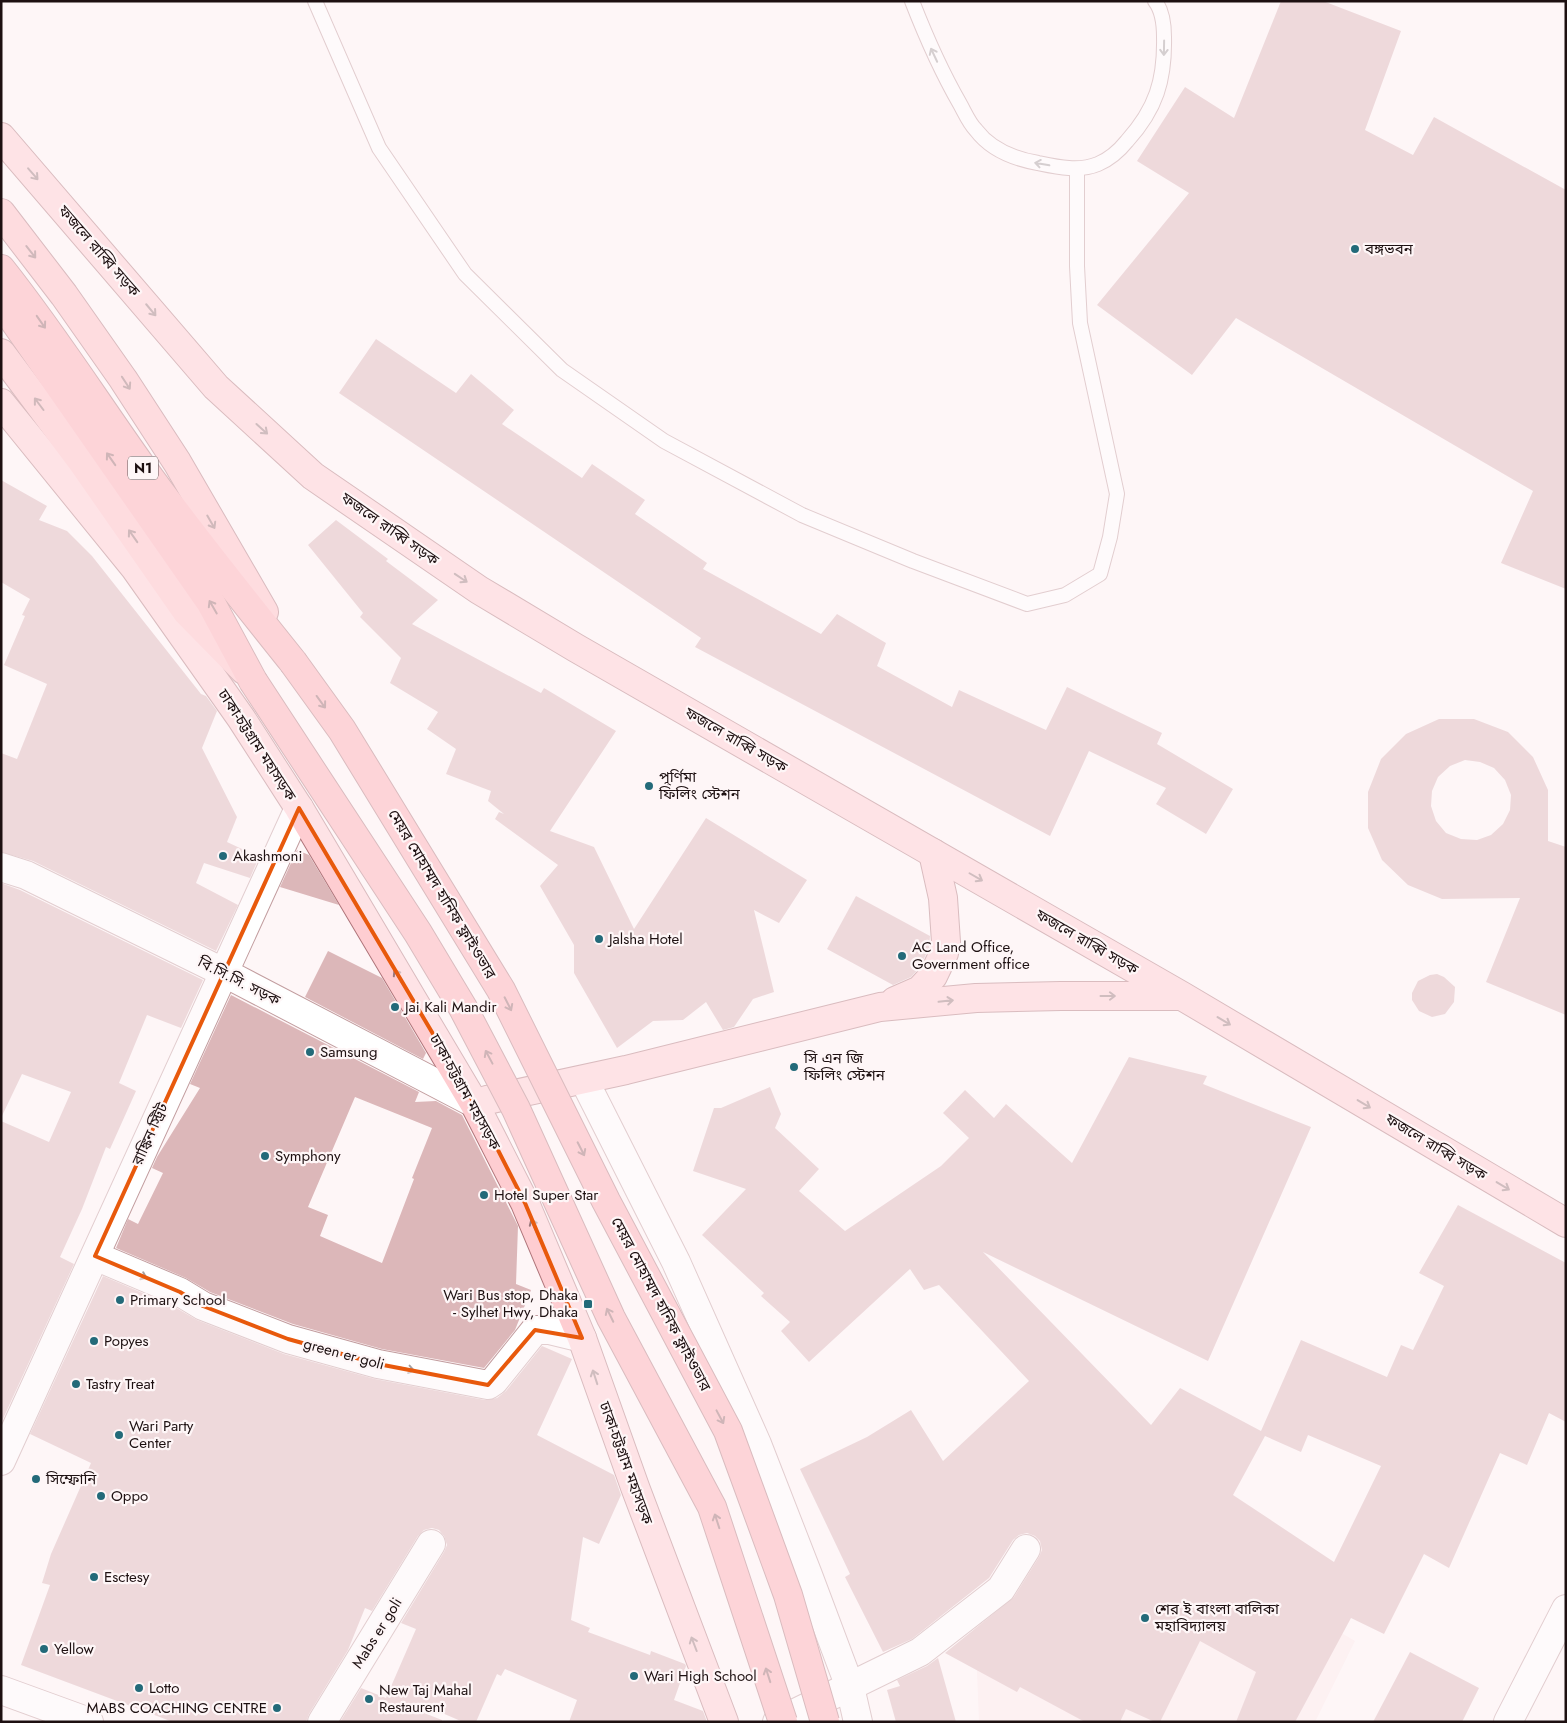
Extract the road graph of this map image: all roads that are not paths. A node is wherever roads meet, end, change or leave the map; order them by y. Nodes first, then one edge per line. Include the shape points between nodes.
1 (315, 1) edge
2 (912, 1) edge
3 (1155, 1) edge
4 (1, 137) edge
5 (1077, 169) junction
6 (1, 213) edge
7 (1, 269) edge
8 (1, 302) edge
9 (1, 353) edge
10 (1, 404) edge
11 (293, 662) junction
12 (253, 680) junction
13 (299, 808) junction
14 (934, 853) junction
15 (1, 866) edge
16 (224, 972) junction
17 (1182, 996) junction
18 (880, 1007) junction
19 (584, 1080) junction
20 (474, 1103) junction
21 (1566, 1223) edge
22 (94, 1256) junction
23 (582, 1338) junction
24 (1, 1461) edge
25 (431, 1544) dead end
26 (1026, 1549) dead end
27 (1566, 1609) edge
28 (850, 1686) junction
29 (1, 1690) edge
30 (89, 1722) edge
31 (322, 1722) edge
32 (724, 1722) edge
33 (777, 1722) edge
34 (783, 1722) edge
35 (825, 1722) edge
36 (858, 1722) edge
37 (1508, 1722) edge

1 - 5 lane via 379,148 465,274 562,370 664,441 802,515 913,562 1027,604 1065,595 1100,574 1117,494 1080,322
5 -> 2 lane via 1022,160 995,148 976,130 943,75
3 -> 5 lane via 1164,30 1165,51 1162,80 1152,108 1116,153 1097,164
4 -> 14 main road, ফজলে রাব্বি সড়ক via 216,387 314,476 479,590
6 -> 11 highway via 64,295 156,428
7 -> 11 highway, মেয়র মোহাম্মদ হানিফ ফ্লাইওভার / N1 via 148,474
12 -> 8 highway, N1 via 211,603
12 -> 9 highway via 187,612 81,460
10 - 13 main road, ঢাকা-চট্টগ্রাম মহাসড়ক via 135,568 241,718
11 -> 35 highway, মেয়র মোহাম্মদ হানিফ ফ্লাইওভার / N1, bridge via 342,730 501,990 606,1201 728,1431 788,1595
34 -> 12 highway, N1, bridge via 712,1507 611,1318 516,1108 463,1008 418,933
13 - 16 street, রাঙ্কিন স্ট্রিট
20 -> 13 main road, ঢাকা-চট্টগ্রাম মহাসড়ক
14 -> 17 main road, ফজলে রাব্বি সড়ক
14 - 18 main road via 943,898 944,953 933,976 920,990
15 - 16 street, বি.সি.সি. সড়ক via 26,875
16 - 20 street, বি.সি.সি. সড়ক
16 - 22 street, রাঙ্কিন স্ট্রিট
18 -> 17 main road via 976,998
17 -> 21 main road, ফজলে রাব্বি সড়ক
18 - 19 main road
19 - 20 main road
19 - 28 street via 676,1262 757,1444
23 -> 20 main road, ঢাকা-চট্টগ্রাম মহাসড়ক via 525,1203
22 -> 23 street, green er goli via 180,1292 203,1306 288,1339 378,1364 488,1385 535,1330
22 - 24 street, রাঙ্কিন স্ট্রিট
32 -> 23 main road, ঢাকা-চট্টগ্রাম মহাসড়ক
25 - 31 street, Mabs er goli
26 - 28 street via 1001,1589 920,1652
27 - 37 street
28 - 33 street
28 - 36 street
29 - 30 street

